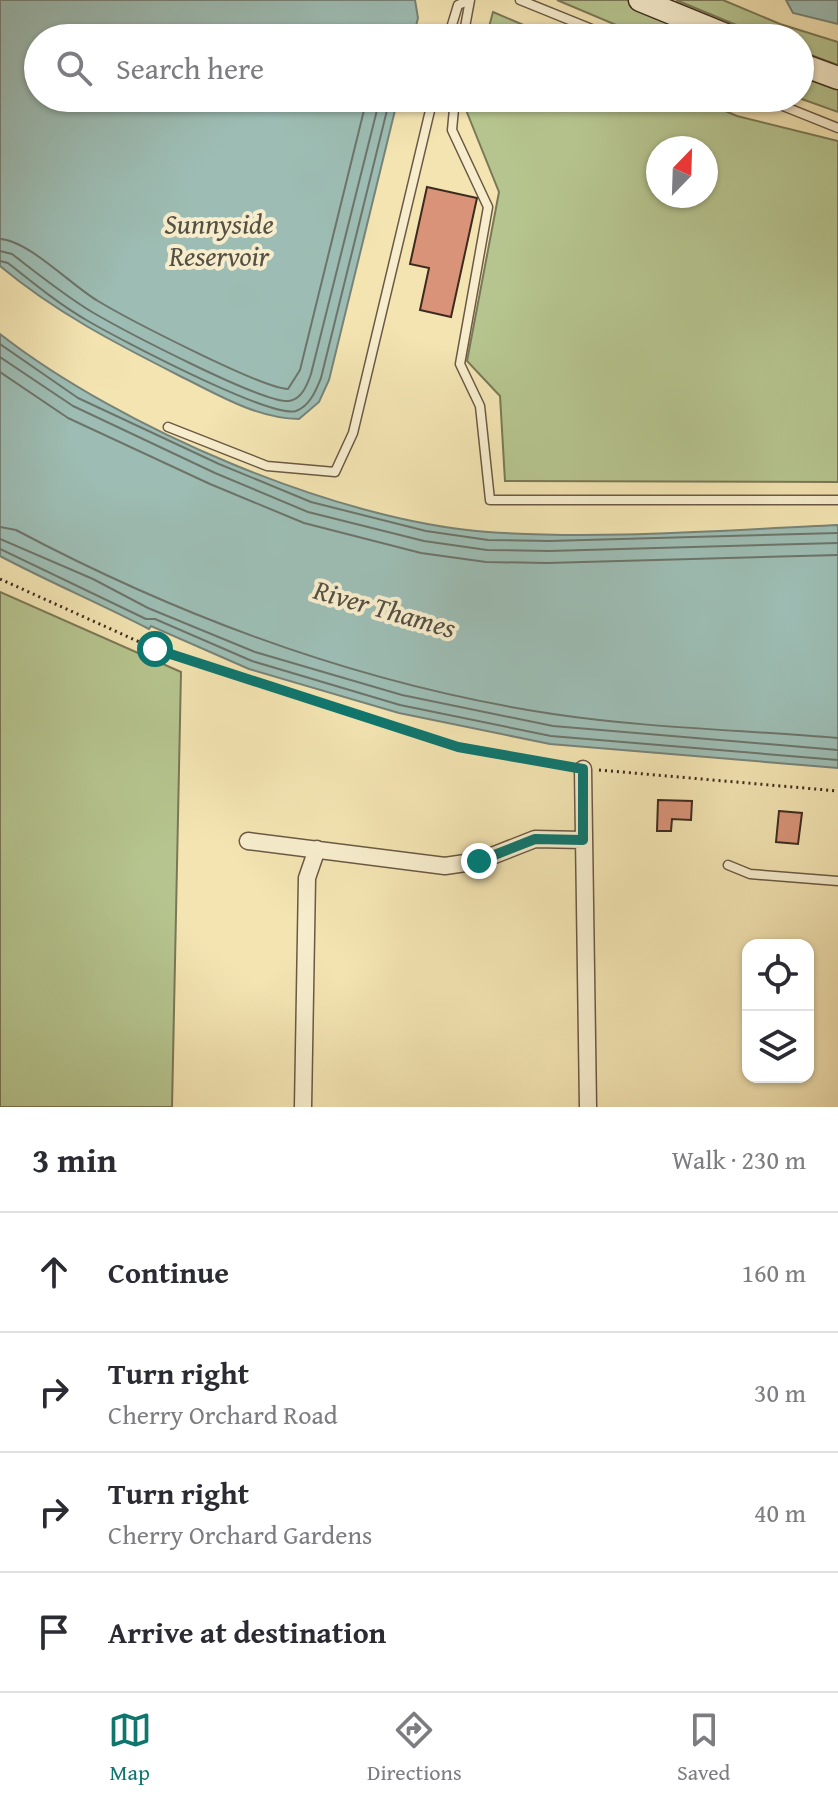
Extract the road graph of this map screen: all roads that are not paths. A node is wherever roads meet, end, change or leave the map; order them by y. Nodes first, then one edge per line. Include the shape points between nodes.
1 (520, 0) edge
2 (640, 0) edge
3 (452, 24) edge
4 (466, 24) edge
5 (579, 24) edge
6 (699, 24) edge
7 (814, 69) edge
8 (838, 78) edge
9 (430, 112) edge
10 (454, 112) edge
11 (798, 112) edge
12 (838, 128) edge
13 (168, 427) dead end
14 (838, 500) edge
15 (583, 769) road end
16 (583, 840) junction
17 (248, 841) dead end
18 (317, 849) junction
19 (728, 865) dead end
20 (838, 881) edge
21 (303, 1107) edge
22 (588, 1107) edge

1 - 5 lane
2 - 6 street
3 - 4 lane via 458,5 470,0
7 - 8 street
9 - 13 lane via 353,433 335,472 267,466
10 - 14 lane via 452,130 488,207 460,364 480,406 490,500
11 - 12 lane
15 - 16 street
16 - 18 street via 535,839 479,861 445,866
16 - 22 street
17 - 18 street
18 - 21 street via 307,878
19 - 20 lane via 750,874

